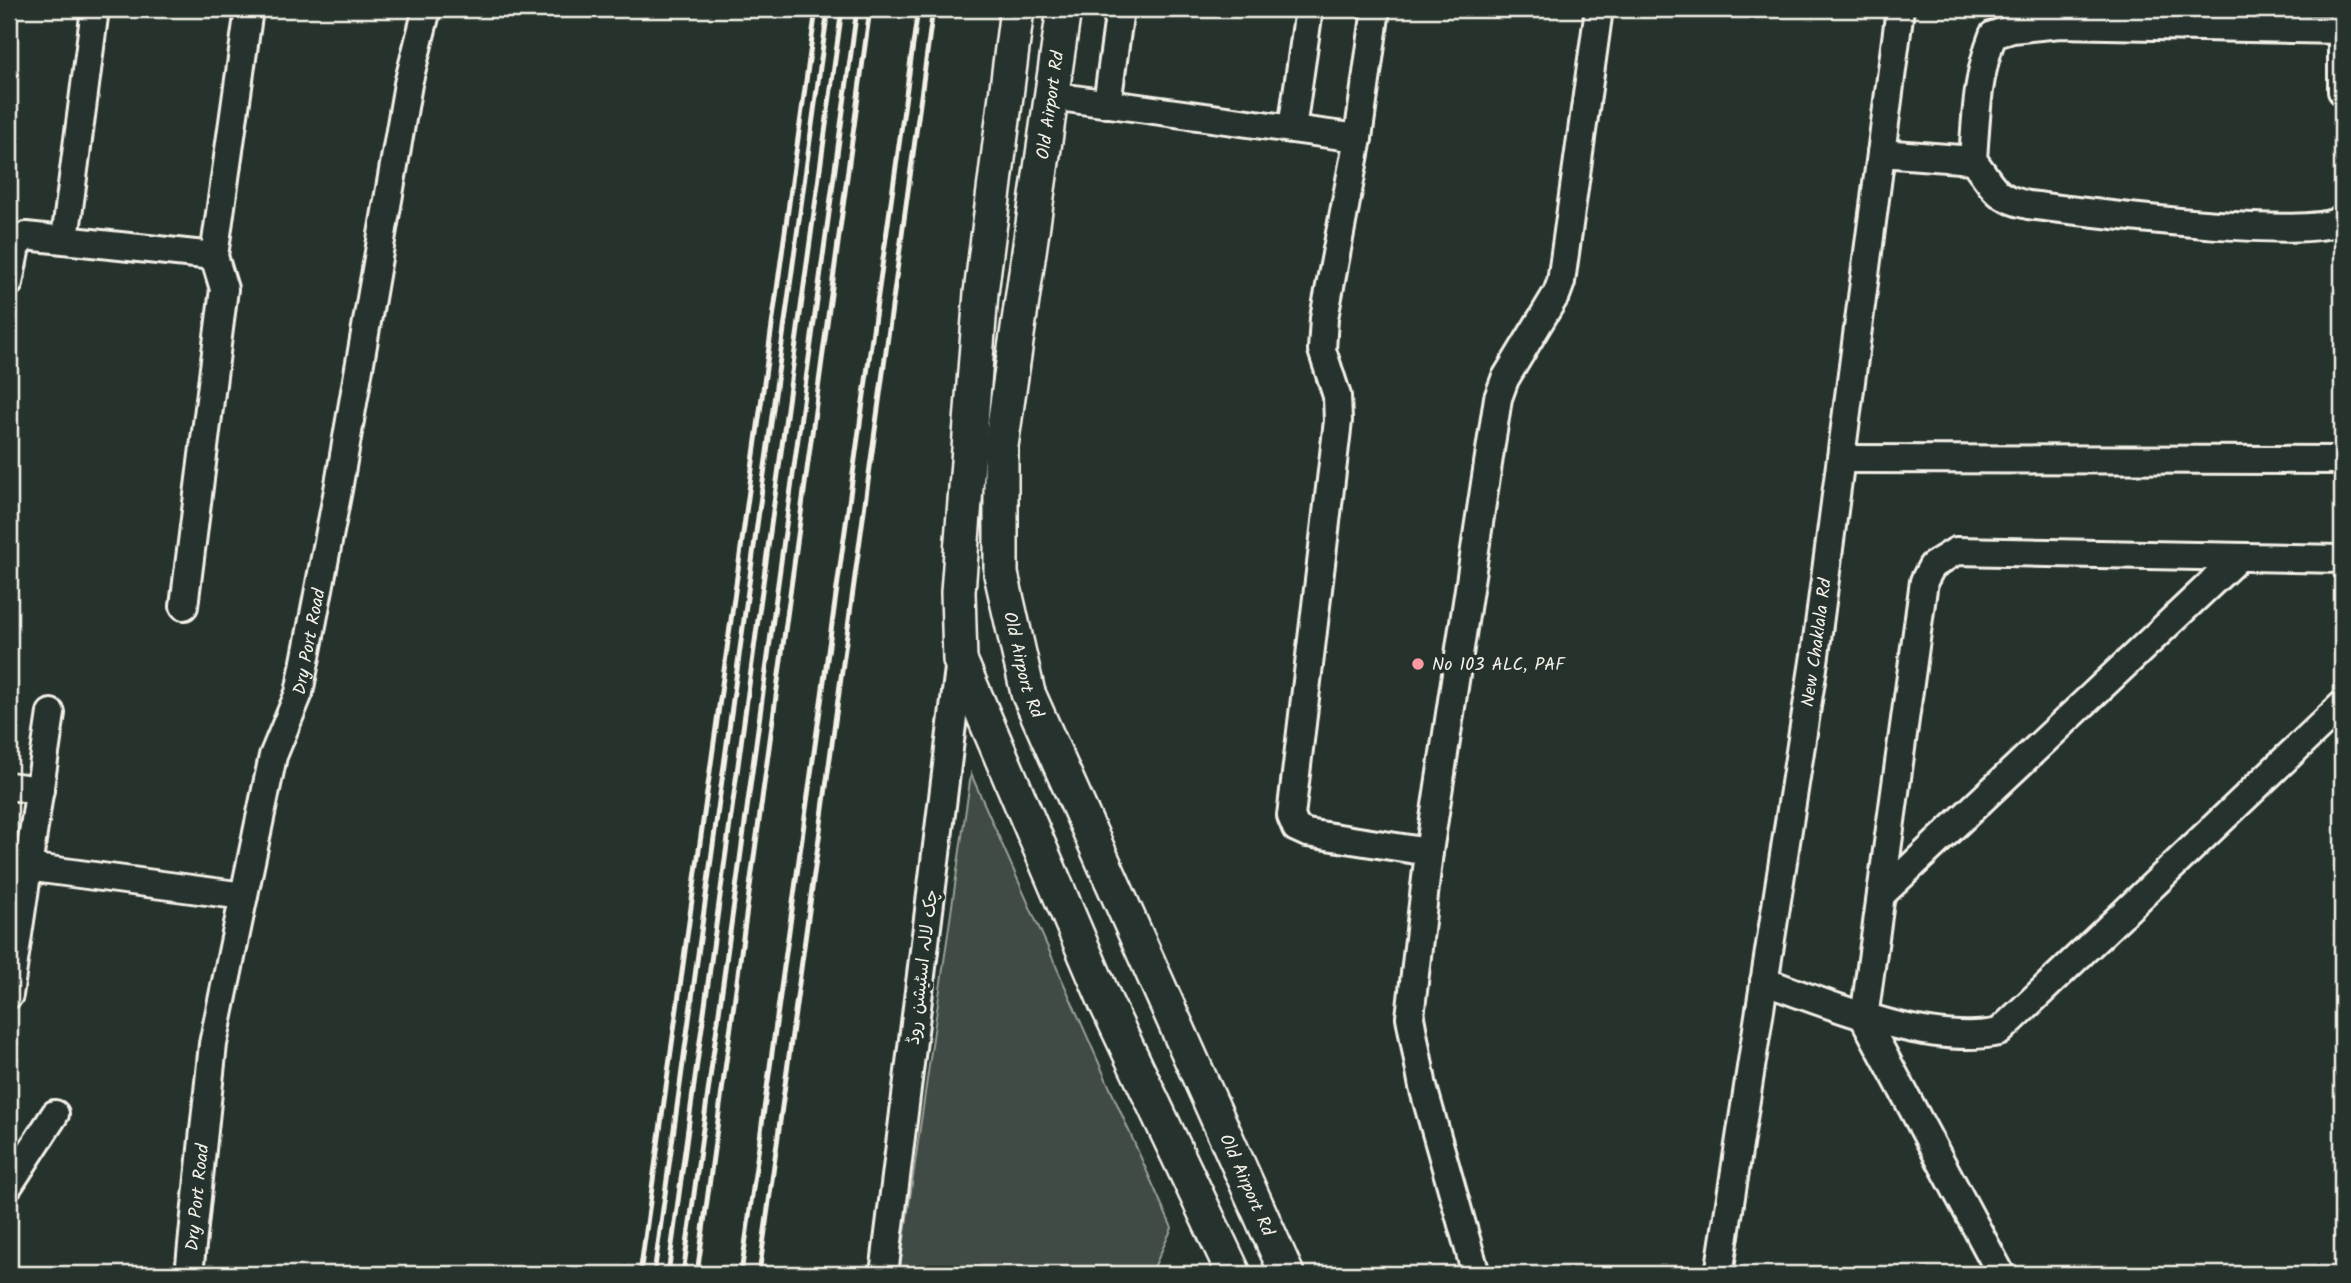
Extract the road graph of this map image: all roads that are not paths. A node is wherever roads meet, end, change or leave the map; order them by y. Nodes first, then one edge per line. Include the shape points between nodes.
1 (95, 9) edge
2 (249, 9) edge
3 (427, 9) edge
4 (1017, 9) edge
5 (1064, 9) edge
6 (1120, 9) edge
7 (1309, 9) edge
8 (1376, 9) edge
9 (1599, 9) edge
10 (1900, 9) edge
11 (2342, 30) edge
12 (2342, 36) edge
13 (2342, 91) edge
14 (1052, 96) junction
15 (1107, 104) junction
16 (1292, 129) junction
17 (1357, 138) junction
18 (1881, 153) junction
19 (1973, 160) junction
20 (2342, 218) edge
21 (65, 239) junction
22 (214, 257) junction
23 (9, 283) edge
24 (1842, 459) junction
25 (2342, 460) edge
26 (2239, 557) junction
27 (2342, 559) edge
28 (1001, 574) junction
29 (958, 592) junction
30 (184, 606) dead end
31 (960, 660) junction
32 (2342, 705) edge
33 (51, 713) dead end
34 (1044, 732) junction
35 (991, 736) junction
36 (9, 786) edge
37 (40, 790) junction
38 (1429, 852) junction
39 (27, 867) junction
40 (1881, 895) junction
41 (244, 896) junction
42 (12, 954) edge
43 (1764, 982) junction
44 (9, 995) edge
45 (1864, 1018) junction
46 (55, 1114) dead end
47 (9, 1185) edge
48 (189, 1274) edge
49 (884, 1274) edge
50 (1234, 1274) edge
51 (1287, 1274) edge
52 (1476, 1274) edge
53 (1720, 1274) edge
54 (2001, 1274) edge

1 - 21 street
2 - 22 street
3 - 41 street, Dry Port Road via 408,84 299,693 273,756
4 - 29 main road via 981,293
5 - 14 main road, Old Airport Rd
6 - 15 street
7 - 16 street
8 - 17 street
9 - 38 street via 1561,282 1498,398
10 - 18 street, New Chaklala Rd
11 - 19 street via 2060,24 1993,35 1977,97
12 - 13 street
14 - 15 street
14 - 28 main road, Old Airport Rd via 1000,446
15 - 16 street
16 - 17 street
17 - 38 street via 1324,318 1322,350 1337,396 1338,421 1291,816 1296,828 1307,833
18 - 19 street
18 - 24 street, New Chaklala Rd
19 - 20 street via 1993,192 2028,205 2186,223 2297,228 2327,227
21 - 22 street
21 - 23 street via 26,236 16,246
22 - 30 street via 224,289
24 - 25 street
24 - 43 street, New Chaklala Rd
26 - 27 street
26 - 40 street
26 - 40 street via 1956,551 1932,566 1924,581
28 - 29 main road via 994,621 984,629 972,623
28 - 34 main road, Old Airport Rd via 1020,667
29 - 31 main road
31 - 35 main road
31 - 49 street, چک لالہ اسٹیشن روڈ
32 - 45 street via 1998,1031 1977,1036
33 - 37 street
34 - 35 main road via 1021,701 997,694 988,708
34 - 51 main road, Old Airport Rd
35 - 50 main road via 1106,1003
36 - 37 street
37 - 39 street
38 - 52 street via 1410,1017 1423,1087
39 - 41 street
39 - 42 street
40 - 45 street
41 - 48 street, Dry Port Road via 213,1044
42 - 44 street
43 - 45 street
43 - 53 street, New Chaklala Rd
45 - 54 street
46 - 47 street

